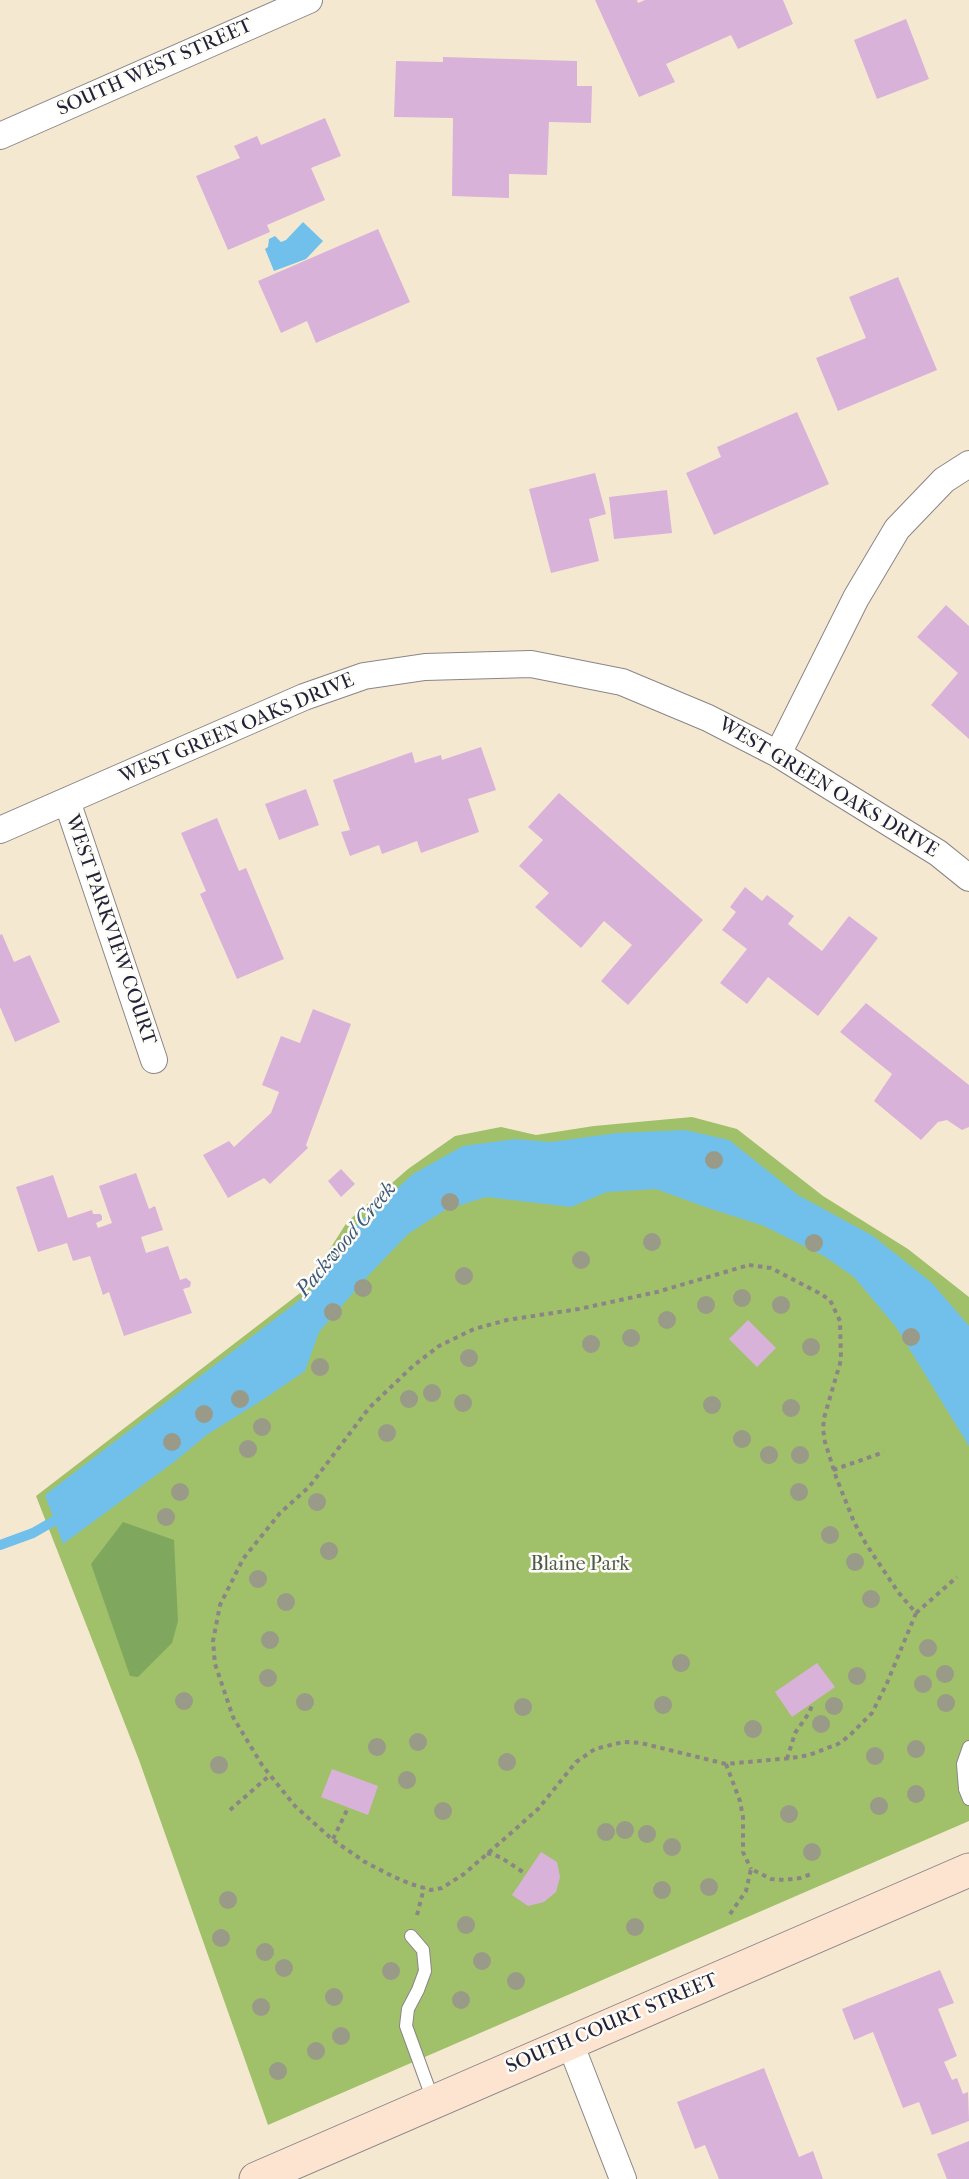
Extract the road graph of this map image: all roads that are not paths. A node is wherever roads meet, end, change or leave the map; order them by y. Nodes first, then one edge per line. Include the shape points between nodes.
1 (309, 0) edge
2 (0, 136) edge
3 (969, 464) edge
4 (778, 754) junction
5 (67, 801) junction
6 (0, 830) edge
7 (969, 878) edge
8 (154, 1060) dead end
9 (969, 1746) edge
10 (969, 1799) edge
11 (969, 1870) edge
12 (411, 1936) road end
13 (570, 2043) junction
14 (433, 2101) junction
15 (256, 2179) edge
16 (623, 2179) edge

1 - 2 street, SOUTH WEST STREET
3 - 4 street via 944,480 897,529 856,598
4 - 5 street, WEST GREEN OAKS DRIVE via 708,717 622,682 531,664 425,667 364,676 304,697
4 - 7 street, WEST GREEN OAKS DRIVE via 938,853
5 - 6 street, WEST GREEN OAKS DRIVE
5 - 8 street, WEST PARKVIEW COURT
9 - 10 lane via 963,1764
11 - 13 street, SOUTH COURT STREET
12 - 14 lane via 423,1950 425,1971 408,2009 406,2026
13 - 14 street, SOUTH COURT STREET
13 - 16 street
14 - 15 street, SOUTH COURT STREET

